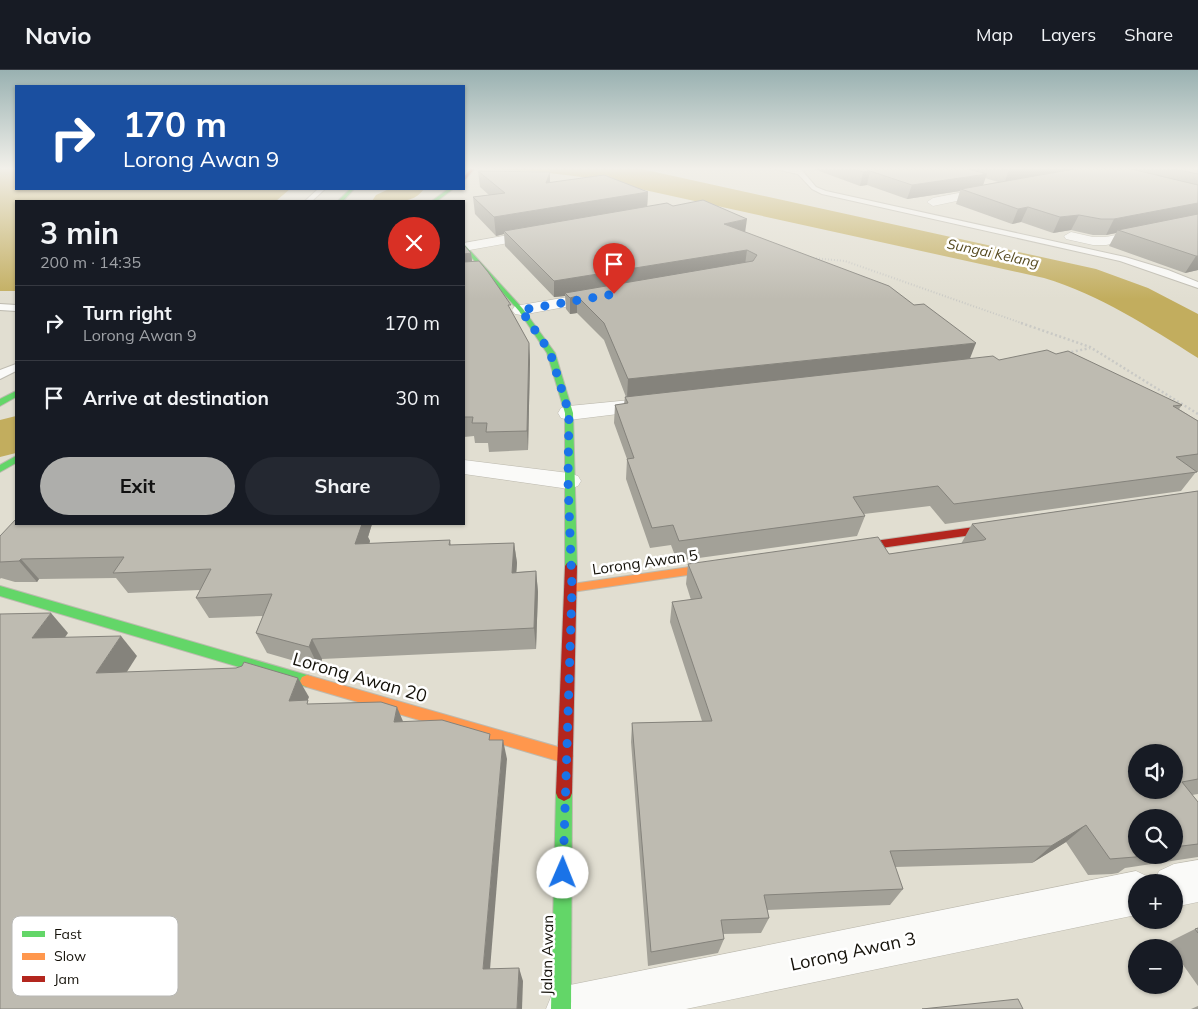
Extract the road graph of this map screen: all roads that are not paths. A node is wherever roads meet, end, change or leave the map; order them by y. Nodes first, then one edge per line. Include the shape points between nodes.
1 (912, 212) edge
2 (1198, 222) edge
3 (560, 230) edge
4 (1071, 236) edge
5 (465, 246) edge
6 (465, 247) edge
7 (487, 272) junction
8 (472, 273) edge
9 (1198, 285) edge
10 (618, 293) edge
11 (0, 307) edge
12 (15, 308) edge
13 (521, 310) junction
14 (15, 368) edge
15 (0, 375) edge
16 (15, 395) edge
17 (667, 402) edge
18 (0, 403) edge
19 (569, 413) junction
20 (15, 460) edge
21 (465, 467) edge
22 (0, 469) edge
23 (568, 480) junction
24 (1012, 526) edge
25 (836, 550) edge
26 (738, 564) edge
27 (572, 588) junction
28 (0, 591) edge
29 (566, 756) junction
30 (1198, 881) edge
31 (1183, 884) edge
32 (1128, 896) edge
33 (561, 1009) edge
34 (570, 1009) edge

1 - 9 lane via 1122,259
2 - 4 street via 1106,241
3 - 5 street
6 - 7 main road, Jalan Awan
7 - 8 lane
7 - 13 main road, Jalan Awan
10 - 13 street
11 - 12 lane
13 - 19 main road, Jalan Awan via 550,352
14 - 15 lane
16 - 18 main road
17 - 19 street
19 - 23 main road, Jalan Awan
20 - 22 main road
21 - 23 street
23 - 27 main road, Jalan Awan
24 - 25 main road
26 - 27 main road, Lorong Awan 5
27 - 29 main road, Jalan Awan
28 - 29 main road, Lorong Awan 20
29 - 33 main road, Jalan Awan
30 - 31 street
32 - 34 street, Lorong Awan 3

